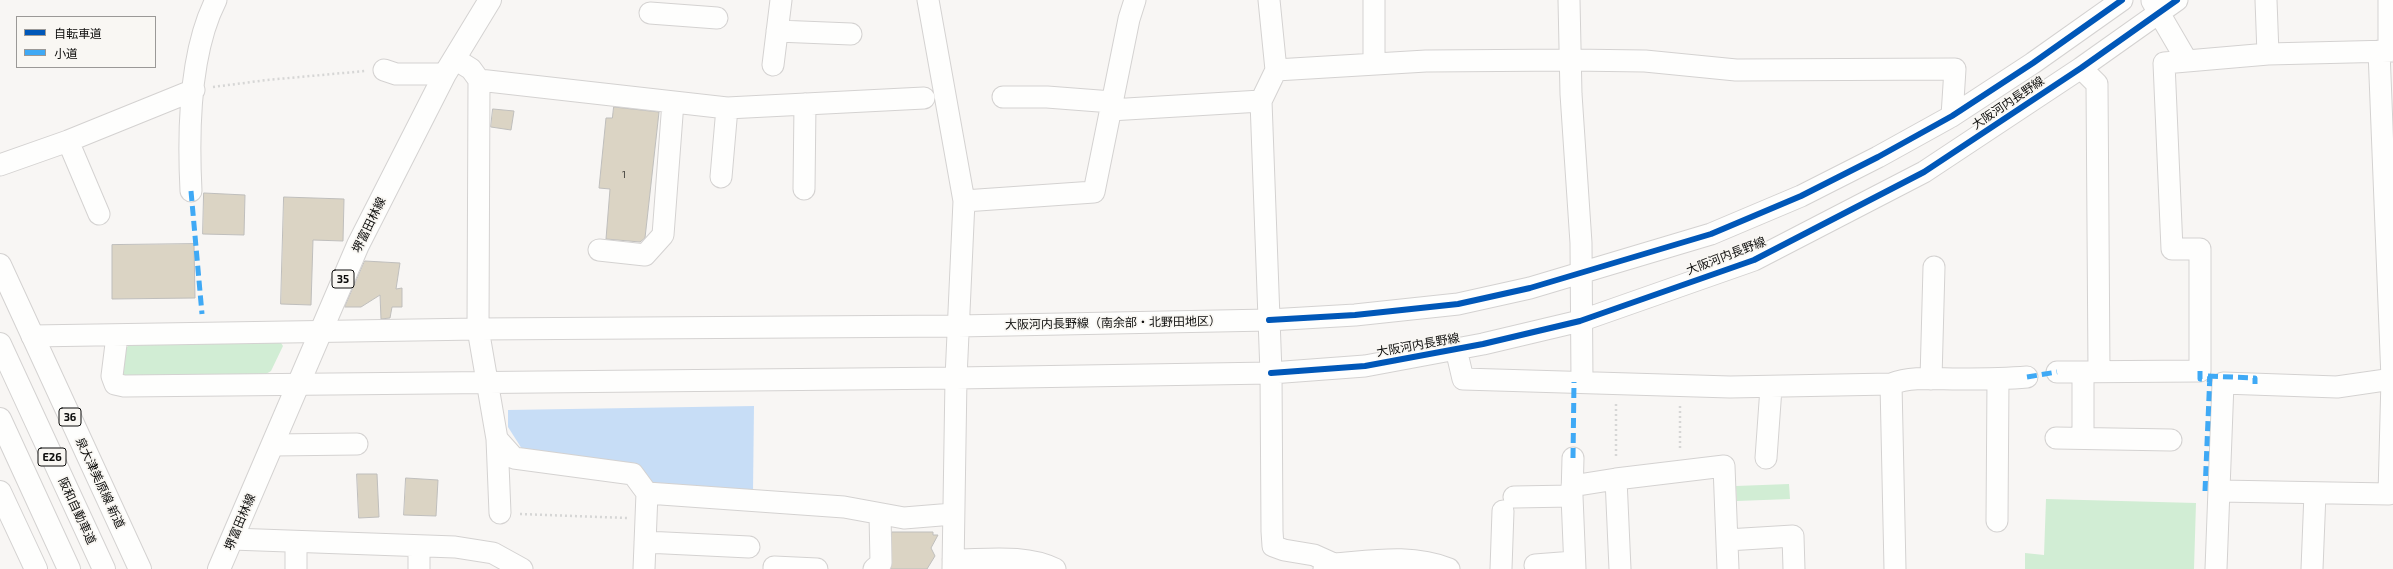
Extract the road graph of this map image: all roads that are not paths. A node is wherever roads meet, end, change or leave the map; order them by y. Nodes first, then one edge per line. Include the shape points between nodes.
1 (216, 0) edge
2 (490, 0) edge
3 (780, 0) edge
4 (928, 0) edge
5 (1135, 0) edge
6 (1269, 0) edge
7 (1374, 0) edge
8 (1569, 0) edge
9 (2177, 0) edge
10 (2266, 0) edge
11 (2389, 0) edge
12 (2112, 4) edge
13 (2156, 6) edge
14 (691, 8) edge
15 (650, 14) dead end
16 (717, 18) dead end
17 (777, 31) junction
18 (851, 34) dead end
19 (2387, 51) edge
20 (2268, 54) junction
21 (1571, 60) junction
22 (2188, 61) junction
23 (1374, 64) junction
24 (773, 65) dead end
25 (450, 67) junction
26 (2081, 68) junction
27 (384, 70) road end
28 (1276, 70) junction
29 (479, 80) junction
30 (194, 89) junction
31 (1003, 97) dead end
32 (924, 98) dead end
33 (1260, 101) junction
34 (673, 102) junction
35 (805, 104) junction
36 (1111, 106) junction
37 (727, 108) junction
38 (1952, 116) junction
39 (68, 141) junction
40 (0, 165) edge
41 (721, 177) dead end
42 (804, 189) dead end
43 (191, 191) dead end
44 (964, 201) junction
45 (99, 214) dead end
46 (599, 250) dead end
47 (0, 265) edge
48 (1934, 267) dead end
49 (1580, 272) junction
50 (1269, 320) junction
51 (1580, 321) junction
52 (958, 326) junction
53 (478, 329) junction
54 (320, 332) junction
55 (32, 336) junction
56 (117, 336) junction
57 (0, 344) edge
58 (1456, 349) junction
59 (2057, 372) dead end
60 (2091, 372) junction
61 (1271, 374) junction
62 (2027, 377) dead end
63 (956, 378) junction
64 (1932, 378) junction
65 (1998, 379) junction
66 (2392, 379) edge
67 (488, 382) junction
68 (1582, 382) junction
69 (1891, 384) junction
70 (297, 386) junction
71 (1771, 388) junction
72 (0, 419) edge
73 (2056, 438) dead end
74 (2083, 438) junction
75 (497, 440) junction
76 (2171, 440) dead end
77 (357, 444) dead end
78 (273, 445) junction
79 (1573, 458) dead end
80 (1766, 458) dead end
81 (1616, 479) junction
82 (1572, 491) junction
83 (2220, 491) junction
84 (0, 492) edge
85 (646, 493) junction
86 (2315, 493) junction
87 (2391, 494) edge
88 (500, 513) road end
89 (880, 514) junction
90 (953, 514) junction
91 (1997, 521) dead end
92 (232, 539) junction
93 (1727, 540) junction
94 (296, 542) junction
95 (645, 542) junction
96 (419, 546) junction
97 (749, 547) dead end
98 (953, 564) edge
99 (1535, 565) dead end
100 (1329, 566) edge
101 (1575, 566) edge
102 (36, 569) edge
103 (69, 569) edge
104 (104, 569) edge
105 (140, 569) edge
106 (219, 569) edge
107 (296, 569) edge
108 (419, 569) edge
109 (522, 569) edge
110 (644, 569) edge
111 (774, 569) edge
112 (818, 569) edge
113 (874, 569) edge
114 (1055, 569) edge
115 (1449, 569) edge
116 (1501, 569) edge
117 (1620, 569) edge
118 (1728, 569) edge
119 (1794, 569) edge
120 (1895, 569) edge
121 (2216, 569) edge
122 (2312, 569) edge

1 - 30 street via 199,41
2 - 25 main road, 堺富田林線 / 35
3 - 17 street
4 - 44 street
5 - 36 street
6 - 28 street
7 - 23 street
8 - 21 street
9 - 13 street, 大阪河内長野線
10 - 20 street
11 - 19 street
12 - 38 street, 大阪河内長野線
13 - 22 street
13 - 26 street, 大阪河内長野線
14 - 15 street
14 - 16 street
17 - 18 street
17 - 24 street
19 - 20 street
19 - 66 street
20 - 22 street
21 - 23 street
21 - 38 street via 1645,61 1736,70 1955,69
21 - 49 street
22 - 60 street via 2164,63 2172,249 2200,249 2200,371
23 - 28 street
25 - 27 street via 396,74
25 - 29 street via 471,69
25 - 54 main road, 堺富田林線 / 35 via 358,245
26 - 51 street, 大阪河内長野線 via 1924,172 1754,260
26 - 60 street via 2097,84
28 - 33 street
29 - 34 street
29 - 53 street
30 - 39 street via 149,99
30 - 43 street via 189,157
31 - 36 street via 1047,97
32 - 35 street
33 - 36 street
33 - 50 street
34 - 37 street
34 - 46 street via 663,235 645,255
35 - 37 street
35 - 42 street
36 - 44 street via 1094,192
37 - 41 street
38 - 49 street, 大阪河内長野線 via 1801,196 1711,234
39 - 40 street
39 - 45 street
44 - 52 street
47 - 55 main road, 泉大津美原線 新道 / 36
48 - 64 street
49 - 50 street, 大阪河内長野線 via 1530,288 1458,304 1356,315
49 - 51 street
50 - 52 street, 大阪河内長野線（南余部・北野田地区）
50 - 61 street
51 - 58 street, 大阪河内長野線
51 - 68 street via 1583,338
52 - 53 street, 大阪河内長野線（南余部・北野田地区）
52 - 63 street
53 - 54 street, 大阪河内長野線（南余部・北野田地区）
53 - 67 street
54 - 56 street, 大阪河内長野線（南余部・北野田地区）
54 - 70 main road, 堺富田林線 / 35
55 - 56 street, 大阪河内長野線（南余部・北野田地区）
55 - 105 main road, 泉大津美原線 新道 / 36
56 - 70 street, 大阪河内長野線 via 112,376 115,384
57 - 104 main road, 阪和自動車道 / E26
58 - 61 street, 大阪河内長野線 via 1365,366
58 - 68 street via 1463,379
59 - 60 street
60 - 74 street
61 - 63 street, 大阪河内長野線
61 - 100 street via 1274,546 1314,555
62 - 65 street
63 - 67 street, 大阪河内長野線
63 - 90 street
64 - 65 street
64 - 69 street via 1902,380
65 - 91 street
66 - 83 street via 2337,387 2223,383
66 - 87 street
67 - 70 street, 大阪河内長野線
67 - 75 street
68 - 71 street
69 - 71 street
69 - 120 street
70 - 78 main road, 堺富田林線 / 35
71 - 80 street
72 - 103 main road, E26
73 - 74 street
74 - 76 street
75 - 85 street via 514,458 633,474
75 - 88 street
77 - 78 street
78 - 92 main road, 堺富田林線 / 35
79 - 82 street
81 - 82 street
81 - 93 street via 1724,466
81 - 117 street
82 - 101 street
82 - 116 street via 1508,504
83 - 86 street
83 - 121 street
84 - 102 main road
85 - 89 street via 844,507
85 - 95 street
86 - 87 street
86 - 122 street
89 - 90 street via 904,518
89 - 113 street via 881,563
90 - 98 street
92 - 94 street
92 - 106 main road, 堺富田林線 / 35
93 - 118 street
93 - 119 street via 1793,536
94 - 96 street
94 - 107 street
95 - 97 street
95 - 110 street
96 - 108 street
96 - 109 street via 455,547 493,553
98 - 114 street via 1026,560 1043,563
99 - 101 street
100 - 115 street via 1402,560 1428,561
111 - 112 street

